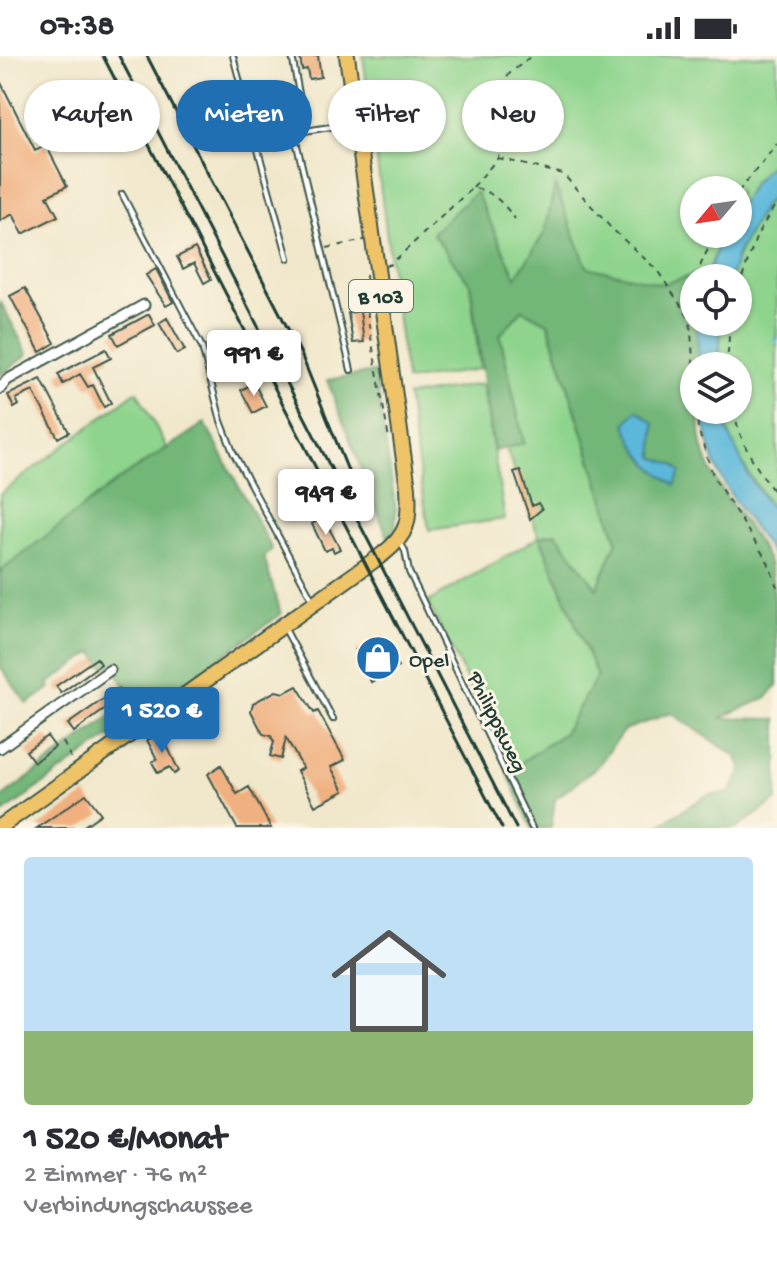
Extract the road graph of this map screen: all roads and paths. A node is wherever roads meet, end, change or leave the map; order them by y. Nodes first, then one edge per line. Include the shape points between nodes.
1 (233, 56) edge
2 (292, 56) edge
3 (347, 56) edge
4 (531, 56) edge
5 (239, 80) edge
6 (296, 80) edge
7 (351, 80) edge
8 (777, 144) edge
9 (259, 152) edge
10 (299, 152) edge
11 (361, 152) edge
12 (498, 158) junction
13 (751, 176) edge
14 (472, 188) junction
15 (122, 194) dead end
16 (777, 202) edge
17 (515, 219) dead end
18 (373, 238) junction
19 (323, 249) junction
20 (288, 258) dead end
21 (747, 264) edge
22 (371, 267) junction
23 (680, 304) edge
24 (144, 305) dead end
25 (351, 370) dead end
26 (0, 389) edge
27 (698, 424) edge
28 (736, 424) edge
29 (389, 439) dead end
30 (777, 496) edge
31 (399, 540) junction
32 (777, 587) edge
33 (313, 602) junction
34 (282, 624) junction
35 (110, 670) dead end
36 (333, 719) dead end
37 (63, 742) dead end
38 (0, 748) edge
39 (76, 765) dead end
40 (0, 827) edge
41 (532, 828) edge

1 - 5 lane
2 - 6 lane
3 - 7 main road, B 103
4 - 12 path via 505,82
8 - 13 path
9 - 20 lane
10 - 19 lane
11 - 18 main road, B 103
12 - 14 path
12 - 23 path via 563,174 657,270
14 - 17 path via 484,189
14 - 22 path via 391,264
15 - 33 lane via 202,347 233,452
16 - 21 path
18 - 19 path
18 - 22 main road, B 103
19 - 25 lane
22 - 29 path via 368,320
22 - 31 main road, B 103 via 408,488 408,517
24 - 26 street via 7,380
27 - 32 path via 714,478 768,562
28 - 30 path via 756,468
31 - 33 main road
31 - 41 lane, Philippsweg via 409,572
33 - 34 main road
34 - 36 lane
34 - 40 main road
35 - 38 street
37 - 39 path

